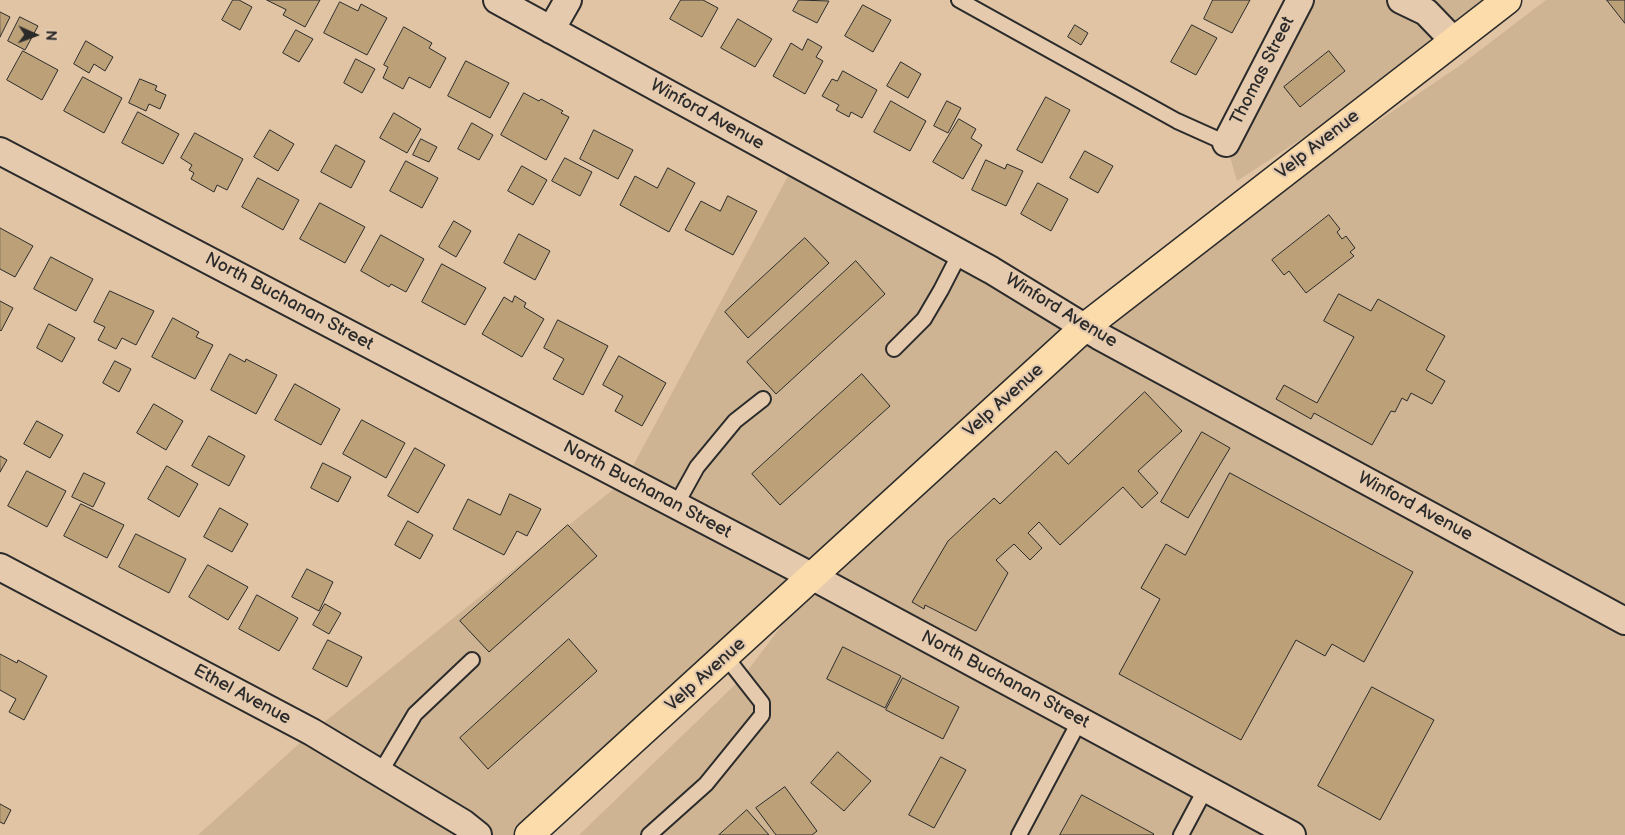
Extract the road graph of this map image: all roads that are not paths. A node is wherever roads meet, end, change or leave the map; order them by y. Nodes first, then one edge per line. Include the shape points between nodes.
1 (497, 0) edge
2 (568, 0) edge
3 (960, 0) edge
4 (1300, 0) edge
5 (1401, 0) edge
6 (1507, 0) edge
7 (552, 30) junction
8 (1453, 40) junction
9 (1226, 143) joint
10 (0, 151) edge
11 (960, 252) junction
12 (1086, 327) junction
13 (894, 349) dead end
14 (763, 399) dead end
15 (676, 505) junction
16 (0, 567) edge
17 (811, 577) junction
18 (1625, 621) edge
19 (726, 656) junction
20 (472, 660) dead end
21 (1080, 720) junction
22 (380, 773) junction
23 (1206, 788) junction
24 (478, 835) edge
25 (529, 835) edge
26 (649, 835) edge
27 (1019, 835) edge
28 (1181, 835) edge
29 (1290, 835) edge

1 - 7 street, Winford Avenue
2 - 7 street
3 - 9 lane via 1177,121
4 - 9 street, Thomas Street
5 - 8 street via 1426,12
6 - 8 main road, Velp Avenue
7 - 11 street, Winford Avenue
8 - 12 main road, Velp Avenue
10 - 15 street, North Buchanan Street
11 - 12 street, Winford Avenue
11 - 13 lane via 924,319
12 - 17 main road, Velp Avenue
12 - 18 street, Winford Avenue
14 - 15 lane via 735,420 697,467
15 - 17 street, North Buchanan Street
16 - 22 street, Ethel Avenue via 312,732
17 - 19 main road, Velp Avenue
17 - 21 street, North Buchanan Street
19 - 25 main road, Velp Avenue
19 - 26 lane via 762,703 762,715 706,784
20 - 22 lane via 415,714
21 - 23 street, North Buchanan Street
21 - 27 lane
22 - 24 street, Ethel Avenue
23 - 28 lane
23 - 29 street, North Buchanan Street

